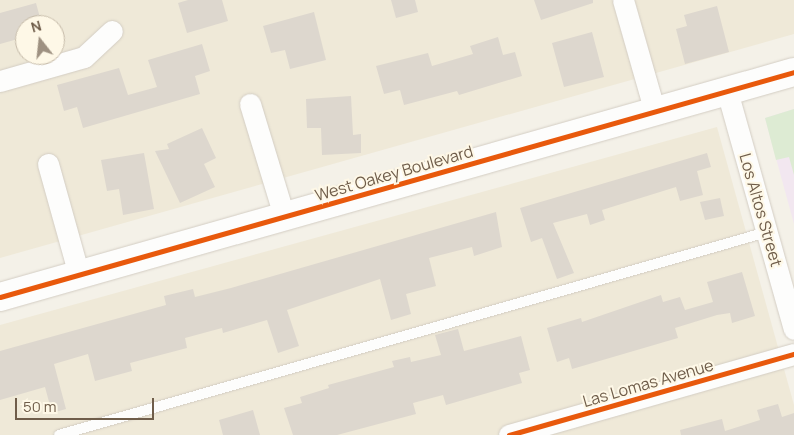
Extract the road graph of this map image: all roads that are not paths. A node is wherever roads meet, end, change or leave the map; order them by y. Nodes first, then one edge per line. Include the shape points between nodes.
1 (622, 0) edge
2 (112, 31) dead end
3 (794, 72) edge
4 (0, 81) edge
5 (727, 91) junction
6 (250, 104) dead end
7 (655, 112) junction
8 (48, 164) dead end
9 (284, 216) junction
10 (767, 232) junction
11 (79, 275) junction
12 (0, 297) edge
13 (794, 329) edge
14 (794, 354) edge
15 (59, 435) edge
16 (509, 435) edge

1 - 7 street
2 - 4 street via 84,56
3 - 5 main road, West Oakey Boulevard
5 - 7 main road, West Oakey Boulevard
5 - 10 street, Los Altos Street
6 - 9 street
7 - 9 main road, West Oakey Boulevard
8 - 11 street
9 - 11 main road, West Oakey Boulevard
10 - 13 street, Los Altos Street
10 - 15 lane
11 - 12 main road, West Oakey Boulevard
14 - 16 street, Las Lomas Avenue

